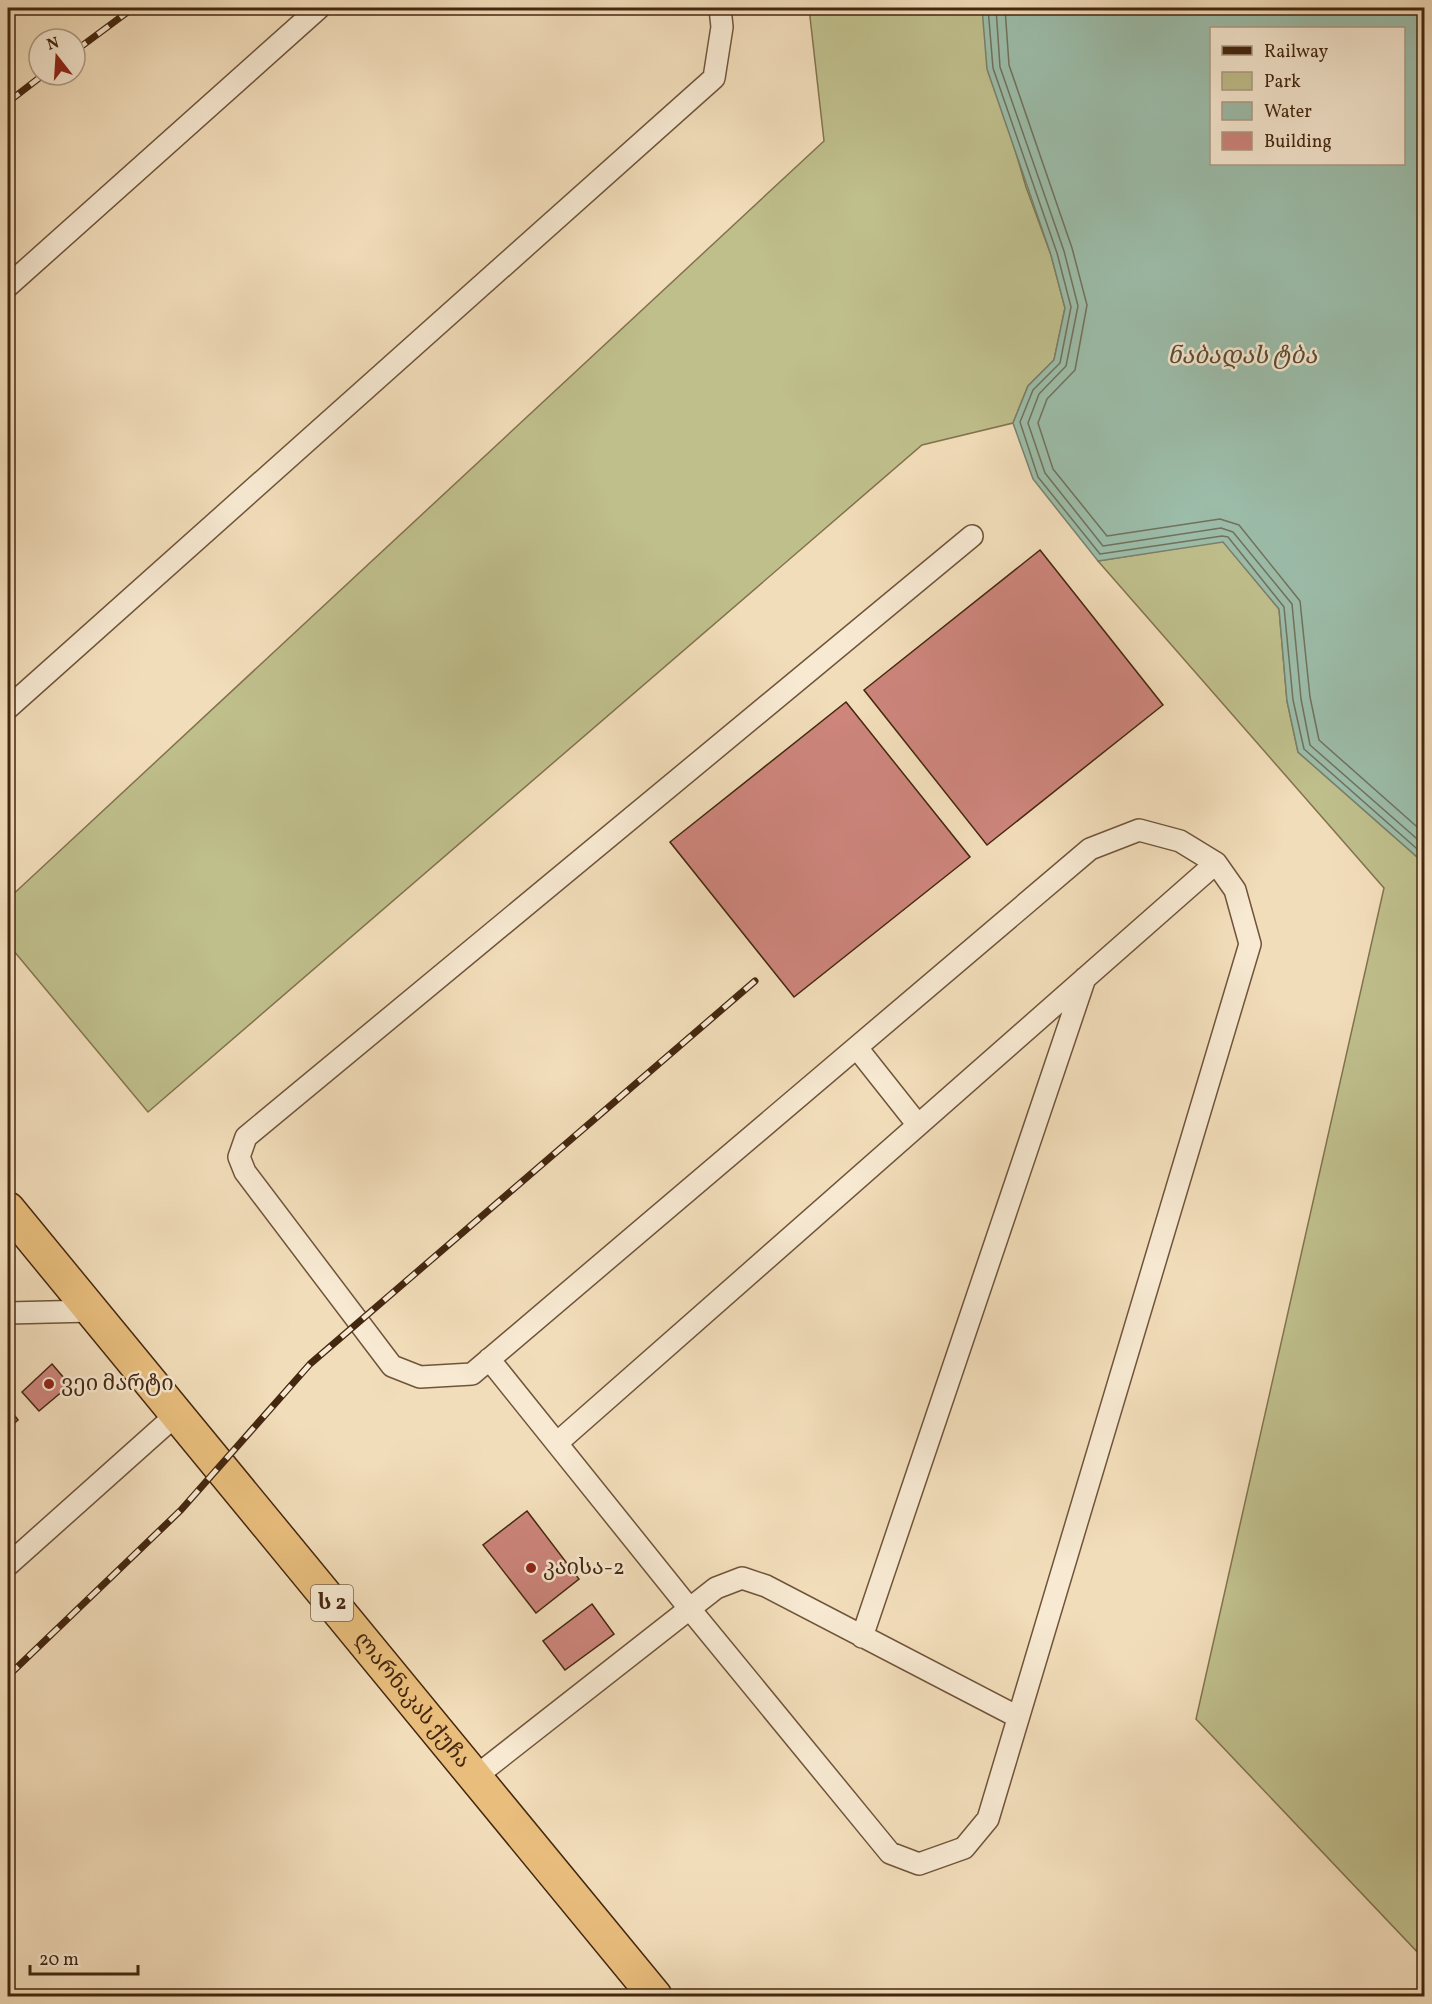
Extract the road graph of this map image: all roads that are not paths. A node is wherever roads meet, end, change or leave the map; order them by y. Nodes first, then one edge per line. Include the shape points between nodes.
1 (319, 8) edge
2 (720, 8) edge
3 (8, 286) edge
4 (972, 536) dead end
5 (8, 708) edge
6 (1216, 863) junction
7 (1085, 978) junction
8 (857, 1048) junction
9 (918, 1125) junction
10 (8, 1209) edge
11 (91, 1311) junction
12 (8, 1313) edge
13 (489, 1359) junction
14 (177, 1414) junction
15 (557, 1443) junction
16 (8, 1565) edge
17 (689, 1608) junction
18 (862, 1637) junction
19 (1018, 1717) junction
20 (475, 1777) junction
21 (655, 1996) edge

1 - 3 lane
2 - 5 lane via 723,27 714,78
4 - 13 lane via 246,1137 239,1157 245,1172 392,1366 420,1377 472,1374
6 - 7 lane
6 - 8 lane via 1180,841 1139,830 1090,849
6 - 19 lane via 1235,890 1250,944
7 - 9 lane
7 - 18 lane
8 - 9 lane
8 - 13 lane
9 - 15 lane
10 - 11 highway, ლარნაკას ქუჩა / ს 2
11 - 12 lane
11 - 14 highway, ლარნაკას ქუჩა / ს 2
13 - 15 lane
14 - 16 lane
14 - 20 highway, ლარნაკას ქუჩა / ს 2
15 - 17 lane
17 - 18 lane via 716,1588 742,1578 766,1586
17 - 19 lane via 890,1853 919,1864 964,1848 988,1819
17 - 20 lane
18 - 19 lane
20 - 21 highway, ლარნაკას ქუჩა / ს 2

